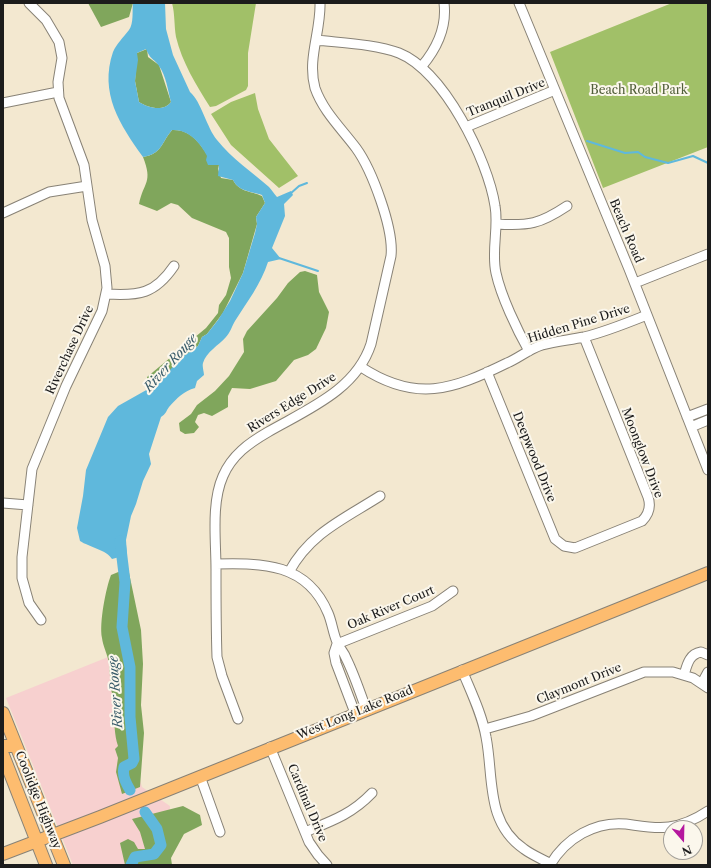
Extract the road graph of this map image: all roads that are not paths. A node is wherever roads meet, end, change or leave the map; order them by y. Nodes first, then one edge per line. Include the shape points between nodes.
1 (29, 3) edge
2 (320, 3) edge
3 (444, 3) edge
4 (520, 3) edge
5 (316, 40) junction
6 (422, 66) junction
7 (555, 90) junction
8 (58, 92) junction
9 (3, 103) edge
10 (466, 127) junction
11 (87, 186) junction
12 (567, 206) dead end
13 (3, 213) edge
14 (497, 224) junction
15 (708, 254) edge
16 (174, 266) dead end
17 (635, 283) junction
18 (107, 294) junction
19 (647, 315) junction
20 (584, 337) junction
21 (529, 351) junction
22 (361, 367) junction
23 (487, 372) junction
24 (708, 409) edge
25 (687, 417) junction
26 (708, 420) edge
27 (691, 427) junction
28 (708, 470) edge
29 (380, 496) dead end
30 (3, 503) edge
31 (28, 505) junction
32 (564, 546) joint
33 (216, 564) junction
34 (290, 572) junction
35 (708, 573) edge
36 (453, 591) dead end
37 (41, 620) dead end
38 (337, 644) junction
39 (708, 655) edge
40 (462, 670) junction
41 (708, 672) edge
42 (684, 675) junction
43 (705, 686) edge
44 (361, 711) junction
45 (3, 713) edge
46 (238, 719) dead end
47 (484, 729) junction
48 (15, 744) junction
49 (3, 746) edge
50 (270, 747) junction
51 (4, 759) edge
52 (24, 767) junction
53 (200, 776) junction
54 (372, 793) dead end
55 (708, 811) edge
56 (220, 832) dead end
57 (305, 832) junction
58 (52, 835) junction
59 (36, 841) junction
60 (3, 854) edge
61 (46, 865) edge
62 (64, 865) edge
63 (326, 865) edge
64 (550, 865) edge

1 - 8 street, Riverchase Drive via 46,20 59,42 62,58
2 - 5 street, Rivers Edge Drive
3 - 6 street via 440,37
4 - 7 street, Beach Road
5 - 6 street via 391,51
5 - 22 street, Rivers Edge Drive via 313,66 316,88 326,111 363,159 385,213 391,236 390,263 371,344
6 - 10 street
7 - 10 street, Tranquil Drive
7 - 17 street, Beach Road
8 - 9 street
8 - 11 street, Riverchase Drive via 64,115 83,160
10 - 14 street via 491,188
11 - 13 street via 49,192
11 - 18 street, Riverchase Drive via 92,220 105,266
12 - 14 street via 549,219 538,222 522,225
14 - 21 street via 494,256 496,274
15 - 17 street
16 - 18 street via 160,285 150,290 129,295
17 - 19 street, Beach Road
18 - 31 street, Riverchase Drive via 99,319 66,386 36,457
19 - 20 street, Hidden Pine Drive
19 - 25 street, Beach Road
20 - 21 street, Hidden Pine Drive via 549,343
20 - 32 street, Moonglow Drive via 650,506 645,518 637,523 579,547
21 - 23 street, Hidden Pine Drive
22 - 23 street, Hidden Pine Drive via 401,386 424,390 448,387
22 - 33 street, Rivers Edge Drive via 342,387 250,443 230,464 219,488 216,509
23 - 32 street, Deepwood Drive via 553,536
24 - 25 street
25 - 27 street, Beach Road
26 - 27 street
27 - 28 street, Beach Road
29 - 34 street via 313,540 300,554
30 - 31 street
31 - 37 street, Riverchase Drive via 22,578 29,603
33 - 34 street via 264,564
33 - 46 street, Rivers Edge Drive via 217,657
34 - 38 street via 308,584 322,601
35 - 40 main road, West Long Lake Road
36 - 38 street, Oak River Court via 432,606
38 - 44 street via 334,653 336,663
39 - 42 street via 695,653 690,658
40 - 44 main road, West Long Lake Road
40 - 47 street
41 - 43 street, Claymont Drive
42 - 43 street, Claymont Drive
42 - 47 street, Claymont Drive via 663,671 644,672 531,716
44 - 50 main road, West Long Lake Road
45 - 48 main road, Coolidge Highway
47 - 64 street via 489,752 493,803 500,821 516,843
48 - 49 main road
48 - 52 main road, Coolidge Highway
50 - 53 main road, West Long Lake Road
50 - 57 street, Cardinal Drive
51 - 52 main road via 16,761
51 - 59 main road, Coolidge Highway
52 - 58 main road, Coolidge Highway
53 - 56 street
53 - 58 main road, West Long Lake Road
54 - 57 street via 348,814
55 - 64 street via 686,823 668,827 616,824 594,828 567,844
57 - 63 street, Cardinal Drive via 313,849
58 - 59 main road, West Long Lake Road
58 - 62 main road, Coolidge Highway
59 - 60 main road, West Long Lake Road
59 - 61 main road, Coolidge Highway

